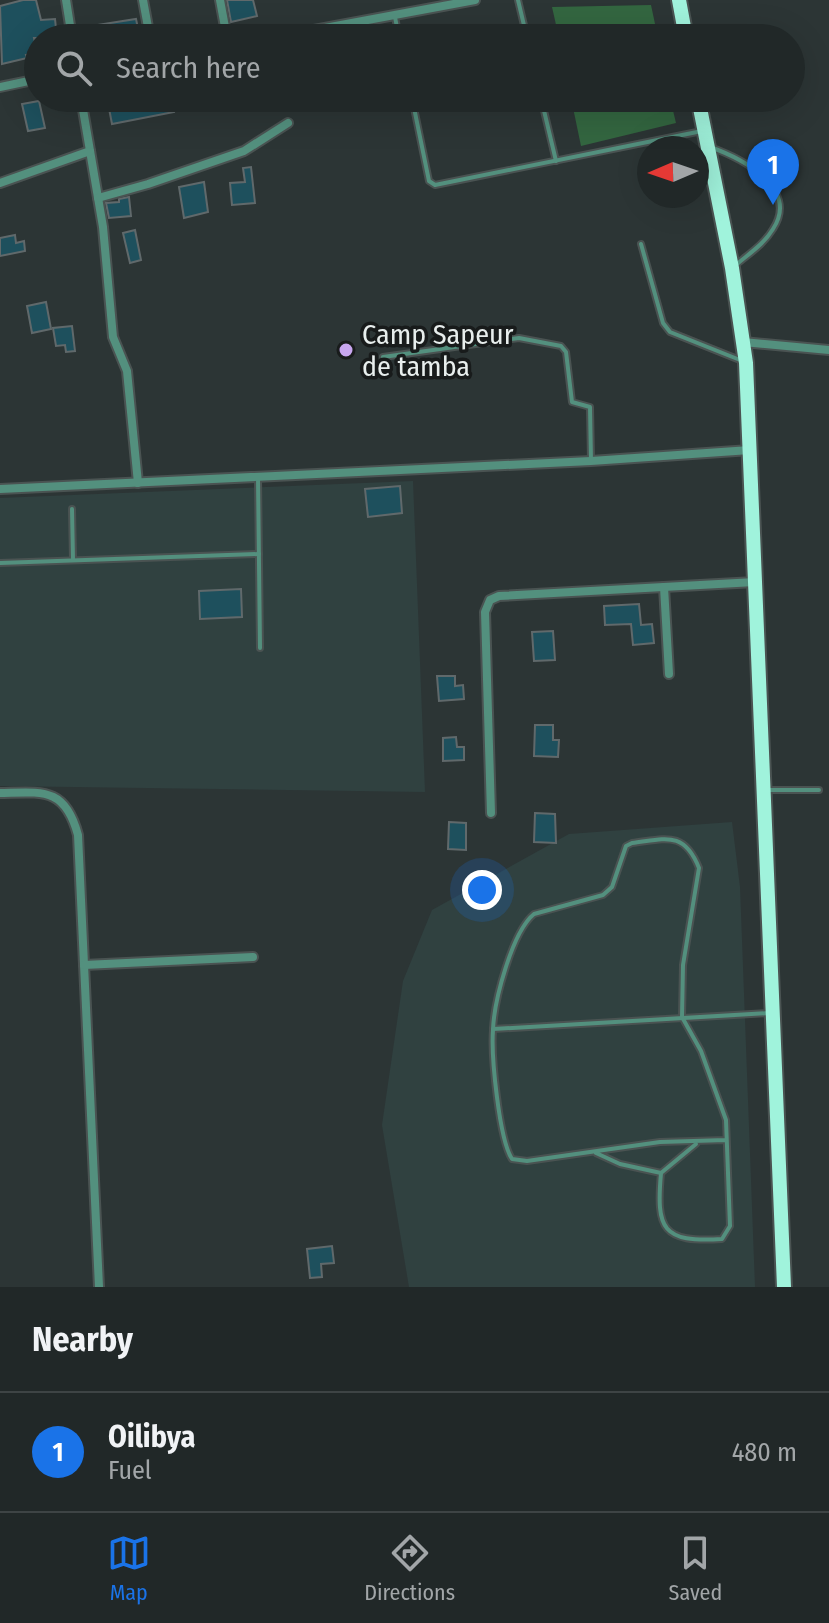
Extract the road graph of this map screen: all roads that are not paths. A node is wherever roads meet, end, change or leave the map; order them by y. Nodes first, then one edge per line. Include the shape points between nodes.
1 (66, 0) edge
2 (143, 0) edge
3 (220, 0) edge
4 (475, 0) edge
5 (518, 0) edge
6 (679, 0) edge
7 (394, 16) junction
8 (70, 24) edge
9 (147, 24) edge
10 (224, 24) edge
11 (349, 24) edge
12 (396, 24) edge
13 (524, 24) edge
14 (683, 24) edge
15 (24, 82) edge
16 (0, 87) edge
17 (83, 112) edge
18 (415, 112) edge
19 (544, 112) edge
20 (701, 112) edge
21 (288, 123) dead end
22 (705, 130) junction
23 (706, 136) edge
24 (709, 146) edge
25 (90, 151) junction
26 (709, 151) edge
27 (556, 161) junction
28 (0, 183) edge
29 (98, 198) junction
30 (641, 244) dead end
31 (732, 268) junction
32 (743, 342) junction
33 (829, 350) edge
34 (383, 357) dead end
35 (746, 363) junction
36 (751, 450) junction
37 (591, 461) junction
38 (258, 477) junction
39 (138, 483) junction
40 (0, 489) edge
41 (72, 509) dead end
42 (259, 554) junction
43 (73, 560) junction
44 (0, 563) edge
45 (756, 582) junction
46 (664, 587) junction
47 (260, 648) dead end
48 (669, 674) dead end
49 (763, 790) junction
50 (819, 790) dead end
51 (0, 793) edge
52 (491, 813) dead end
53 (253, 957) dead end
54 (84, 965) junction
55 (771, 1013) junction
56 (682, 1017) junction
57 (493, 1029) junction
58 (726, 1140) junction
59 (698, 1142) junction
60 (596, 1153) junction
61 (661, 1173) junction
62 (99, 1287) edge
63 (784, 1287) edge

1 - 8 street
2 - 9 street
3 - 10 street
4 - 7 street
5 - 13 lane
6 - 14 highway
7 - 11 street
7 - 12 lane
15 - 16 street
17 - 25 street
18 - 27 lane via 431,185
19 - 27 lane
20 - 22 highway
21 - 29 street via 244,151
22 - 23 highway
22 - 27 lane
24 - 31 lane via 763,175 780,205 775,228
25 - 28 street
25 - 29 street
26 - 31 highway
29 - 39 street via 113,337 127,371
30 - 35 lane via 670,332
31 - 32 highway
32 - 33 street
32 - 35 highway
34 - 37 lane via 519,338 561,346 572,402 590,407
35 - 36 highway
36 - 37 street
36 - 45 highway
37 - 38 street
38 - 39 street
38 - 42 lane
39 - 40 street
41 - 43 lane
42 - 43 lane
42 - 47 lane
43 - 44 lane
45 - 46 street
45 - 49 highway
46 - 48 street
46 - 52 street via 490,600 485,612
49 - 50 lane
49 - 55 highway
51 - 54 street via 54,795 74,819
53 - 54 street
54 - 62 street
55 - 56 lane
55 - 63 highway
56 - 57 lane
56 - 57 lane via 683,965 699,868 672,838 626,846 612,887 603,895 525,921 509,955
56 - 58 lane via 724,1111
57 - 60 lane via 499,1103 512,1159
58 - 59 lane
58 - 61 lane via 730,1226 722,1239 683,1237 660,1221
59 - 60 lane via 660,1142
59 - 61 lane
60 - 61 lane

